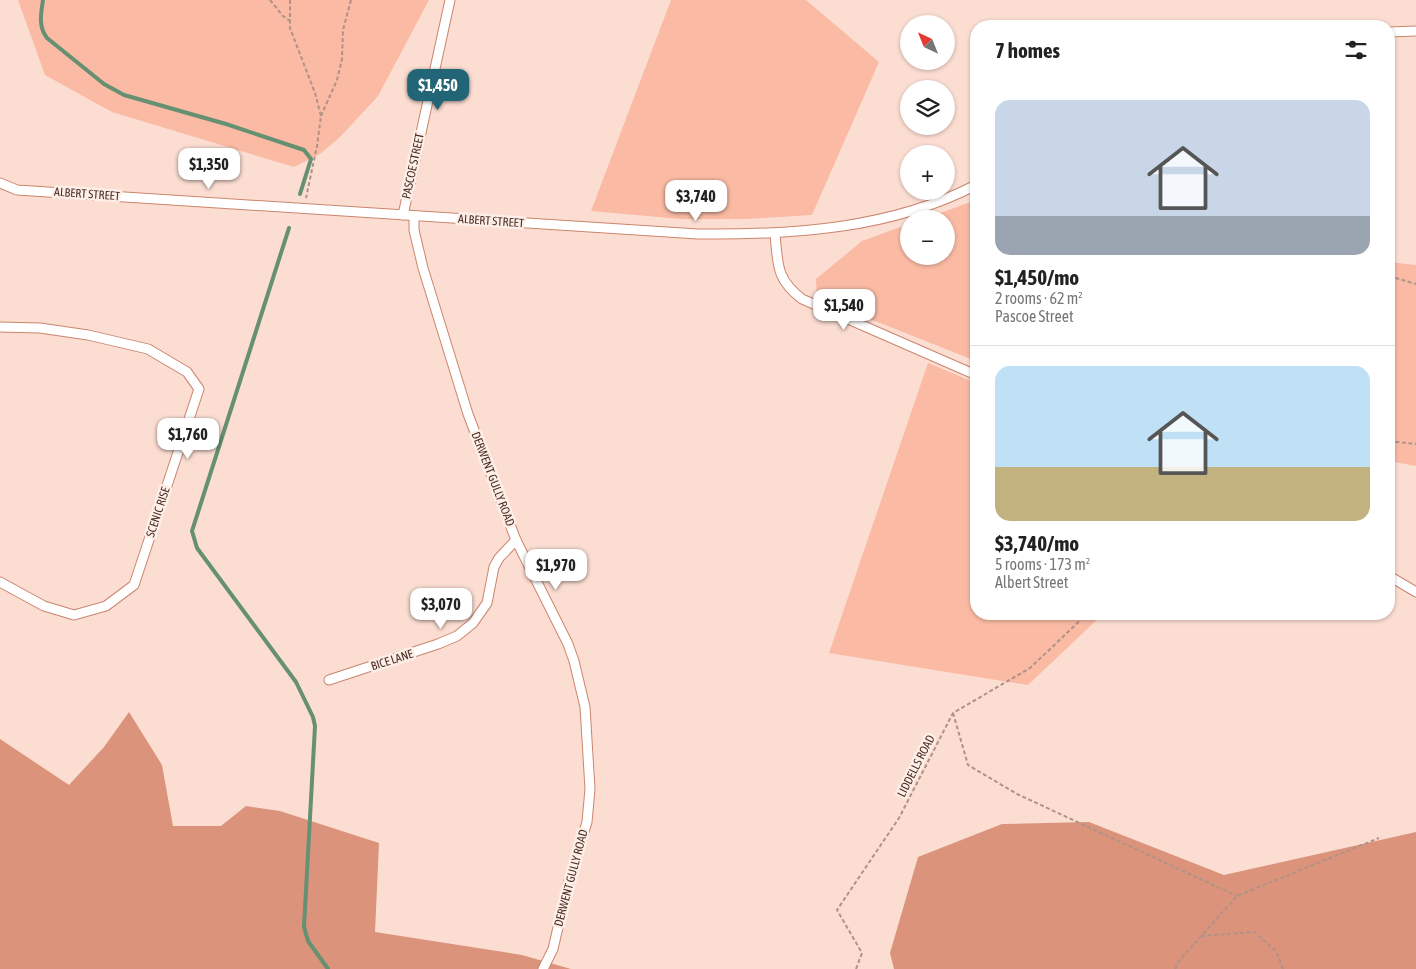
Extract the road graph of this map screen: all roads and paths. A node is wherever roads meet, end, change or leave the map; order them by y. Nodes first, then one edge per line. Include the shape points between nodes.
1 (270, 0) edge
2 (290, 0) edge
3 (351, 0) edge
4 (450, 0) edge
5 (290, 21) junction
6 (1416, 31) edge
7 (1395, 32) edge
8 (321, 116) junction
9 (0, 183) edge
10 (970, 188) edge
11 (304, 208) junction
12 (403, 215) junction
13 (414, 216) junction
14 (775, 234) junction
15 (1395, 278) edge
16 (1416, 284) edge
17 (0, 327) edge
18 (970, 372) edge
19 (1395, 442) edge
20 (1416, 444) edge
21 (516, 540) junction
22 (1395, 580) edge
23 (0, 582) edge
24 (1416, 592) edge
25 (1081, 620) edge
26 (328, 680) dead end
27 (953, 713) junction
28 (1379, 838) dead end
29 (1237, 896) junction
30 (1201, 936) junction
31 (543, 969) edge
32 (856, 969) edge
33 (1175, 969) edge
34 (1283, 969) edge

1 - 5 path
2 - 5 path
3 - 8 path via 343,30 342,59
4 - 12 street, PASCOE STREET
5 - 8 path
6 - 7 street
8 - 11 path
9 - 11 street, ALBERT STREET via 17,190
10 - 14 street, ALBERT STREET via 892,215 825,229
11 - 12 street, ALBERT STREET
12 - 13 street, ALBERT STREET
13 - 14 street, ALBERT STREET via 698,234
13 - 21 street, DERWENT GULLY ROAD via 423,268 465,405
14 - 18 street via 780,275 802,300
15 - 16 path
17 - 23 street, SCENIC RISE via 40,328 88,335 148,349 187,372 199,389 134,585 106,606 74,615 44,606
19 - 20 path
21 - 26 street, BICE LANE via 494,567 487,603 474,623 457,636
21 - 31 street, DERWENT GULLY ROAD via 574,661 584,707 589,780 587,822 553,949
22 - 24 street
25 - 27 path via 1030,668
27 - 29 path via 968,765 1017,794
27 - 32 path, LIDDELLS ROAD via 899,818 837,910 862,953
28 - 29 path
29 - 30 path
30 - 33 path
30 - 34 path via 1254,932 1276,951

